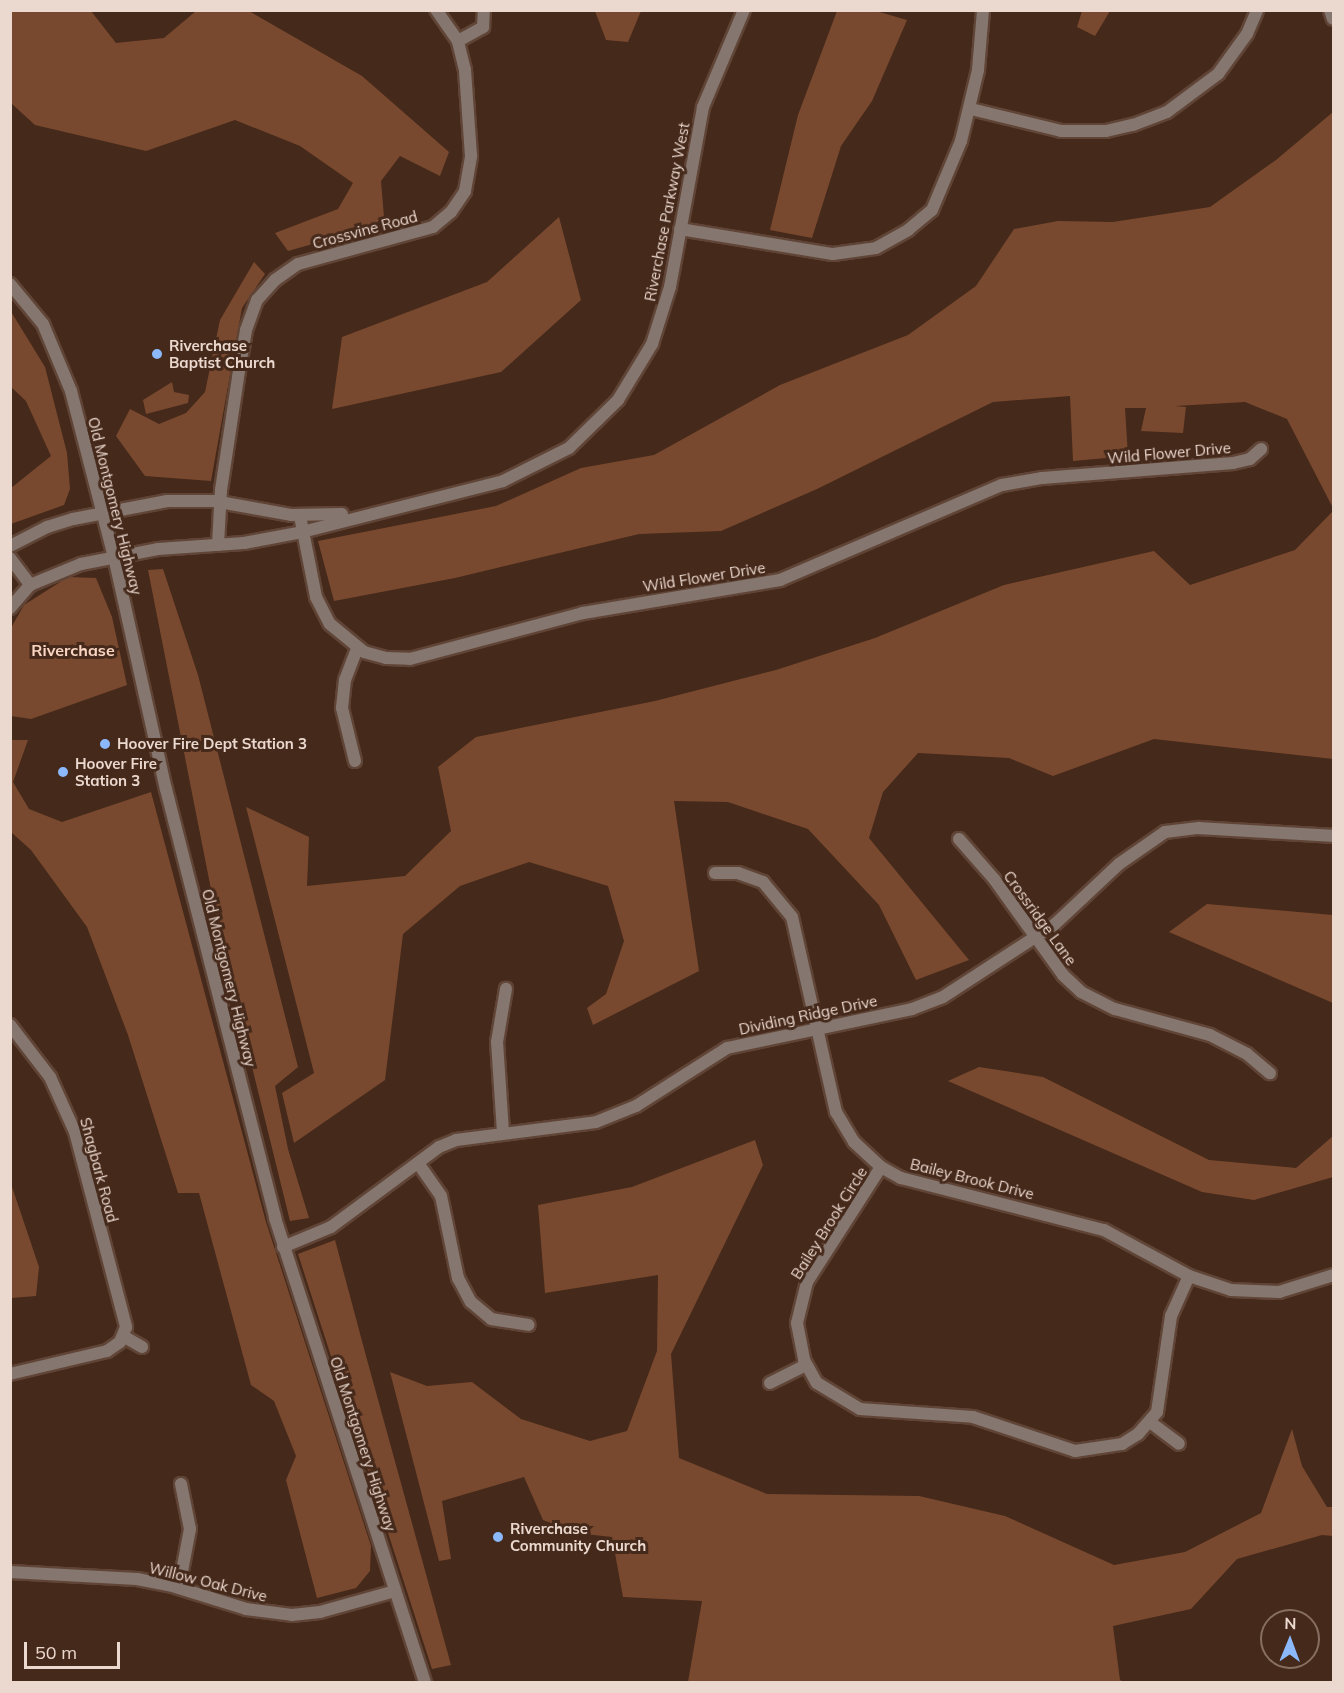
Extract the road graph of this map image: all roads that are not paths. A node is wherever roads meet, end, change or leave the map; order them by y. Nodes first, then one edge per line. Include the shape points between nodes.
1 (484, 10) edge
2 (744, 10) edge
3 (983, 10) edge
4 (1257, 10) edge
5 (1330, 10) edge
6 (440, 11) edge
7 (1333, 20) edge
8 (458, 41) junction
9 (971, 109) junction
10 (680, 229) junction
11 (10, 284) edge
12 (1261, 449) dead end
13 (221, 503) junction
14 (381, 509) junction
15 (102, 511) junction
16 (300, 516) junction
17 (302, 531) junction
18 (218, 545) junction
19 (10, 546) edge
20 (114, 557) junction
21 (10, 558) edge
22 (30, 585) junction
23 (10, 608) edge
24 (357, 648) junction
25 (355, 761) dead end
26 (1334, 836) edge
27 (959, 839) dead end
28 (715, 873) dead end
29 (1035, 938) junction
30 (506, 989) dead end
31 (10, 1025) edge
32 (817, 1029) junction
33 (1270, 1073) dead end
34 (503, 1132) junction
35 (418, 1163) junction
36 (881, 1167) junction
37 (283, 1247) junction
38 (1334, 1275) edge
39 (1189, 1276) junction
40 (529, 1325) dead end
41 (123, 1336) junction
42 (142, 1347) dead end
43 (806, 1365) junction
44 (10, 1374) edge
45 (770, 1383) dead end
46 (1150, 1422) junction
47 (1179, 1444) dead end
48 (182, 1484) dead end
49 (10, 1572) edge
50 (178, 1587) junction
51 (395, 1591) junction
52 (425, 1683) edge

1 - 8 street via 483,27
2 - 10 street, Riverchase Parkway West via 704,107
3 - 9 street
4 - 9 street via 1247,34 1218,74 1167,112 1133,125 1106,131 1061,130
5 - 7 street
6 - 8 street, Crossvine Road
8 - 13 street, Crossvine Road via 468,91 471,156 465,191 451,212 433,227 298,264 275,280 257,300 242,354
9 - 10 street via 932,210 890,243 833,254
10 - 14 street, Riverchase Parkway West via 670,287 652,344 618,400 600,421 569,448 523,473 485,486
11 - 15 street, Old Montgomery Highway via 43,324 59,356
12 - 24 street, Wild Flower Drive via 1250,459 1233,463 1042,478 1002,485 764,585 583,613 410,659 386,658
13 - 15 street, Riverchase Parkway West via 167,501
13 - 16 street, Riverchase Parkway West
13 - 18 street, Crossvine Road
14 - 16 street, Riverchase Parkway West
14 - 17 street, Riverchase Parkway West
15 - 19 street, Riverchase Parkway West via 47,527
15 - 20 street, Old Montgomery Highway
16 - 17 street, Wild Flower Drive
17 - 18 street, Riverchase Parkway West
17 - 24 street, Wild Flower Drive via 323,612 338,633
18 - 20 street, Riverchase Parkway West
20 - 22 street, Riverchase Parkway West via 48,575
20 - 37 street, Old Montgomery Highway via 166,789
21 - 22 street
22 - 23 street, Riverchase Parkway West
24 - 25 street via 345,680 342,708
26 - 29 street, Dividing Ridge Drive via 1199,828 1165,832 1119,864 1073,910
27 - 29 street, Crossridge Lane via 994,879
28 - 32 street, Bailey Brook Drive via 750,875 784,904 798,932
29 - 32 street, Dividing Ridge Drive via 958,989 926,1005
29 - 33 street, Crossridge Lane via 1072,984 1101,1003 1203,1032 1247,1054
30 - 34 street via 497,1042
31 - 41 street, Shagbark Road via 50,1077 75,1132 125,1315
32 - 34 street, Dividing Ridge Drive via 728,1048 611,1118 577,1126
32 - 36 street, Bailey Brook Drive via 825,1077 840,1122 854,1142
34 - 35 street, Dividing Ridge Drive via 456,1140
35 - 37 street, Dividing Ridge Drive via 331,1227
35 - 40 street via 441,1196 455,1269 471,1302 491,1319
36 - 39 street, Bailey Brook Drive via 901,1178 1104,1230 1131,1241
36 - 43 street, Bailey Brook Circle via 804,1292 797,1323
37 - 51 street, Old Montgomery Highway
38 - 39 street, Bailey Brook Drive via 1261,1294 1231,1290
39 - 46 street, Bailey Brook Circle via 1171,1316 1161,1402
41 - 42 street
41 - 44 street via 107,1352
43 - 45 street
43 - 46 street, Bailey Brook Circle via 824,1390 860,1409 973,1417 1075,1451 1122,1444
46 - 47 street
48 - 50 street via 190,1530
49 - 50 street, Willow Oak Drive via 62,1578 116,1577
50 - 51 street, Willow Oak Drive via 246,1609 292,1615 320,1612
51 - 52 street, Old Montgomery Highway

